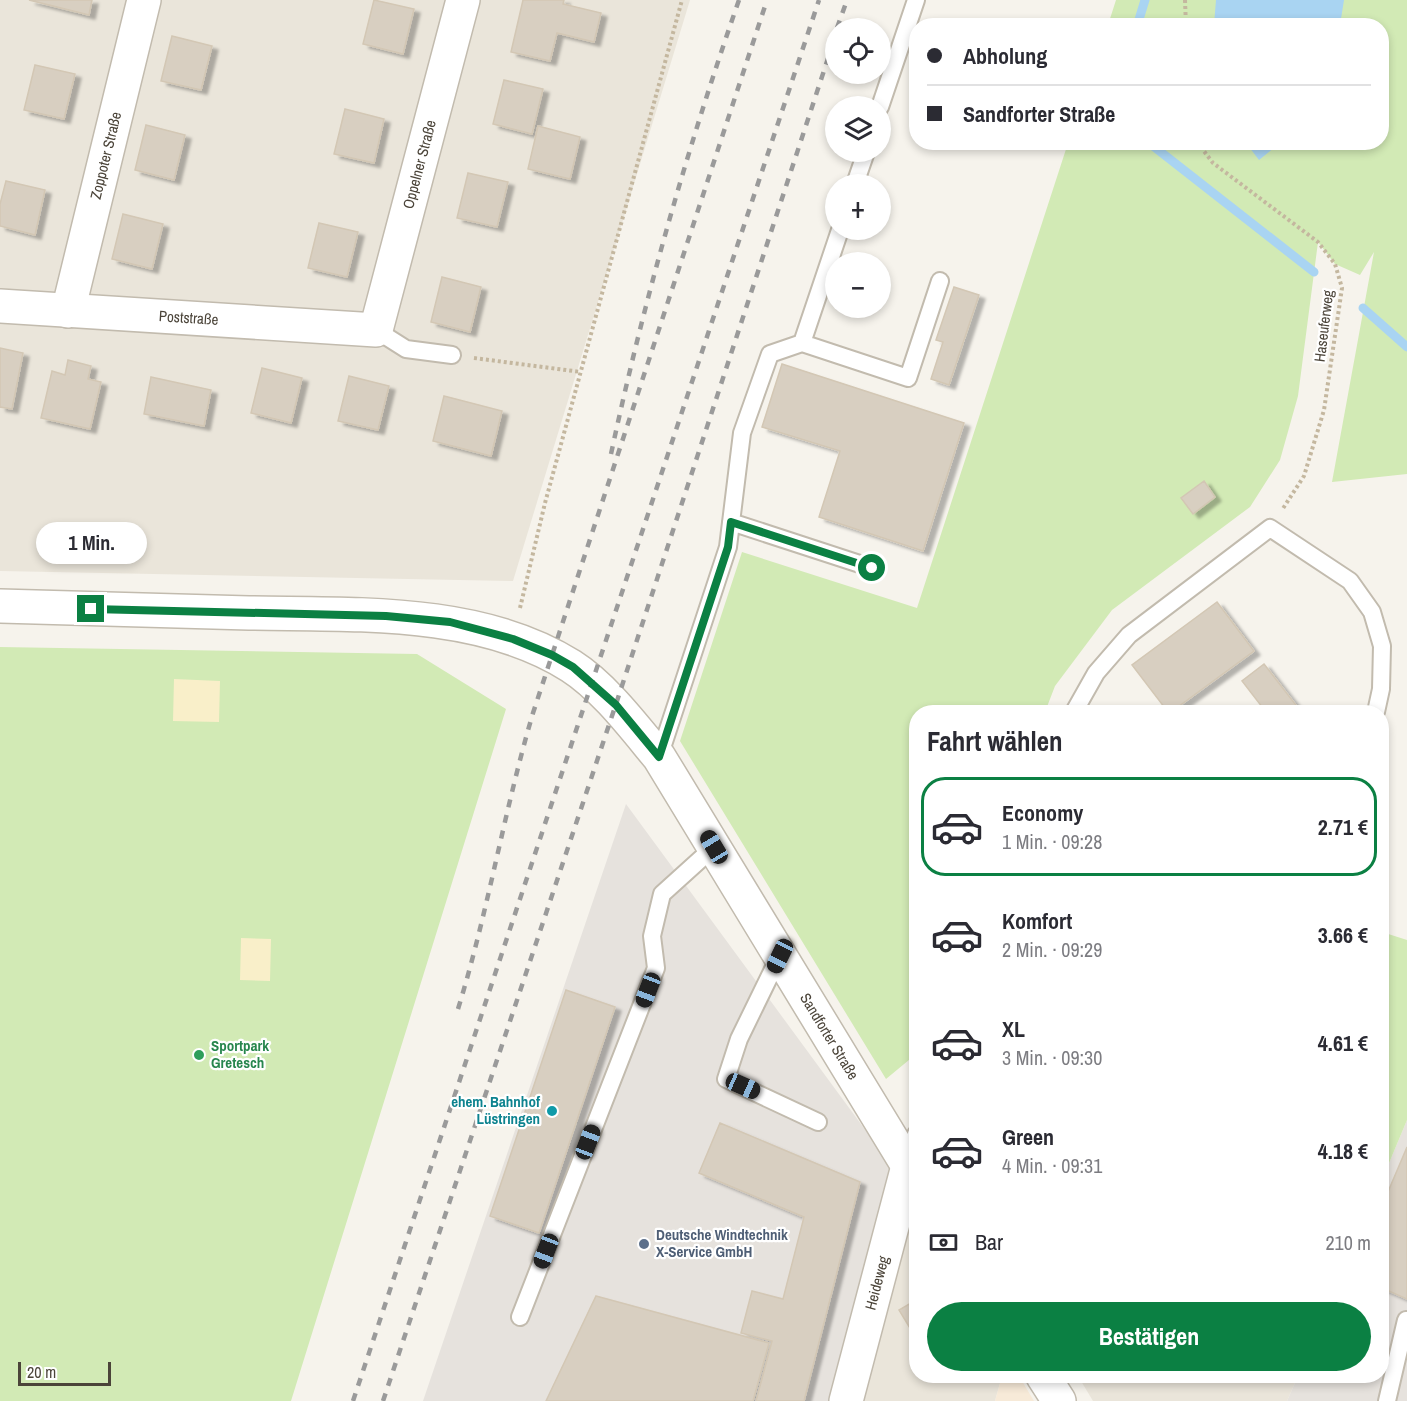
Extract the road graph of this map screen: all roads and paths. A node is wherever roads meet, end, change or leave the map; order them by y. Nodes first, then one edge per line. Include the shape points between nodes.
1 (144, 0) edge
2 (463, 0) edge
3 (681, 0) edge
4 (916, 0) edge
5 (1185, 0) edge
6 (910, 18) edge
7 (1186, 18) edge
8 (909, 21) edge
9 (884, 96) edge
10 (1203, 150) edge
11 (837, 240) edge
12 (940, 281) dead end
13 (0, 306) edge
14 (68, 311) junction
15 (376, 330) junction
16 (802, 343) junction
17 (452, 355) joint
18 (581, 372) junction
19 (731, 522) junction
20 (1270, 528) junction
21 (872, 568) dead end
22 (0, 606) edge
23 (513, 639) junction
24 (1078, 705) edge
25 (1378, 705) edge
26 (659, 757) junction
27 (714, 847) junction
28 (780, 956) junction
29 (818, 1122) dead end
30 (909, 1168) edge
31 (909, 1183) edge
32 (520, 1317) dead end
33 (1406, 1320) edge
34 (1047, 1383) edge
35 (846, 1401) edge
36 (1059, 1401) edge
37 (1387, 1401) edge

1 - 14 street, Zoppoter Straße
2 - 15 street, Oppelner Straße
3 - 18 path
4 - 6 lane
5 - 7 path
8 - 9 lane
10 - 20 path, Haseuferweg via 1213,163 1318,242 1335,264 1342,288 1324,410 1304,476
11 - 16 lane
12 - 16 lane via 908,378
13 - 14 street, Poststraße
14 - 15 street, Poststraße
15 - 17 lane via 406,349
16 - 19 lane via 770,354 742,433
17 - 18 path
18 - 23 path
19 - 21 lane
19 - 26 lane via 728,547
20 - 24 lane via 1129,635 1096,673
20 - 25 lane via 1350,581 1372,612 1382,646
22 - 23 street, Sandforter Straße via 386,616 450,622
23 - 26 street, Sandforter Straße via 573,667 616,705
26 - 27 street, Sandforter Straße
27 - 28 street, Sandforter Straße
27 - 32 lane via 662,894 652,936 657,968
28 - 29 lane via 739,1039 726,1079
28 - 30 street, Sandforter Straße
31 - 35 street, Heideweg
33 - 37 lane
34 - 36 street

